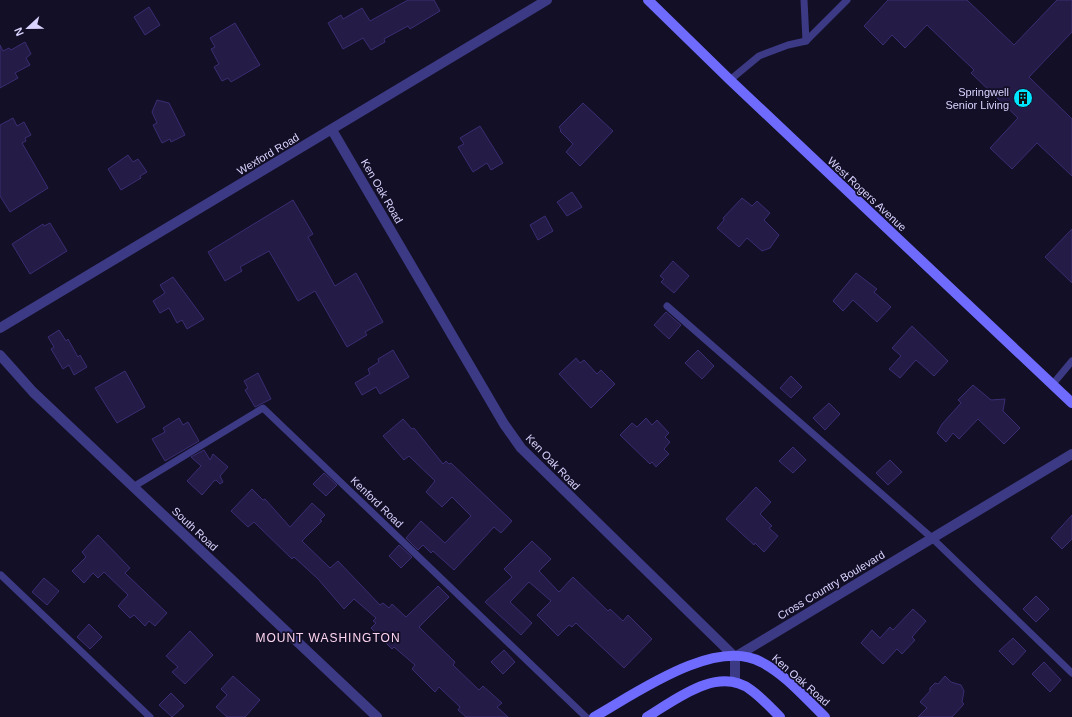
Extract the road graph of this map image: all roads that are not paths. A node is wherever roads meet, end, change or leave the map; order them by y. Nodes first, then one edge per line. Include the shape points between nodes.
1 (547, 0) edge
2 (648, 0) edge
3 (804, 0) edge
4 (847, 0) edge
5 (806, 41) junction
6 (730, 80) junction
7 (332, 130) junction
8 (667, 306) dead end
9 (0, 328) edge
10 (0, 356) edge
11 (1072, 361) edge
12 (1052, 385) junction
13 (1072, 403) edge
14 (1072, 454) edge
15 (134, 487) junction
16 (932, 538) junction
17 (1, 575) dead end
18 (735, 657) junction
19 (1072, 673) edge
20 (735, 682) junction
21 (150, 717) edge
22 (378, 717) edge
23 (586, 717) edge
24 (594, 717) edge
25 (647, 717) edge
26 (780, 717) edge
27 (825, 717) edge

1 - 7 street, Wexford Road
2 - 6 street, West Rogers Avenue
3 - 5 lane
4 - 5 lane
5 - 6 lane via 759,56
6 - 12 street, West Rogers Avenue
7 - 9 street, Wexford Road
7 - 18 street, Ken Oak Road via 504,424 521,448
8 - 16 lane
10 - 15 street, South Road via 33,392
11 - 12 lane
12 - 13 street, West Rogers Avenue
14 - 16 street, Cross Country Boulevard
15 - 22 street, South Road
15 - 23 lane, Kenford Road via 264,408
16 - 18 street, Cross Country Boulevard
16 - 19 lane
17 - 21 lane
18 - 20 street
18 - 24 street via 714,657 678,670
18 - 27 street, Ken Oak Road via 759,660 771,667
20 - 25 street via 716,682 692,690
20 - 26 street via 750,689

